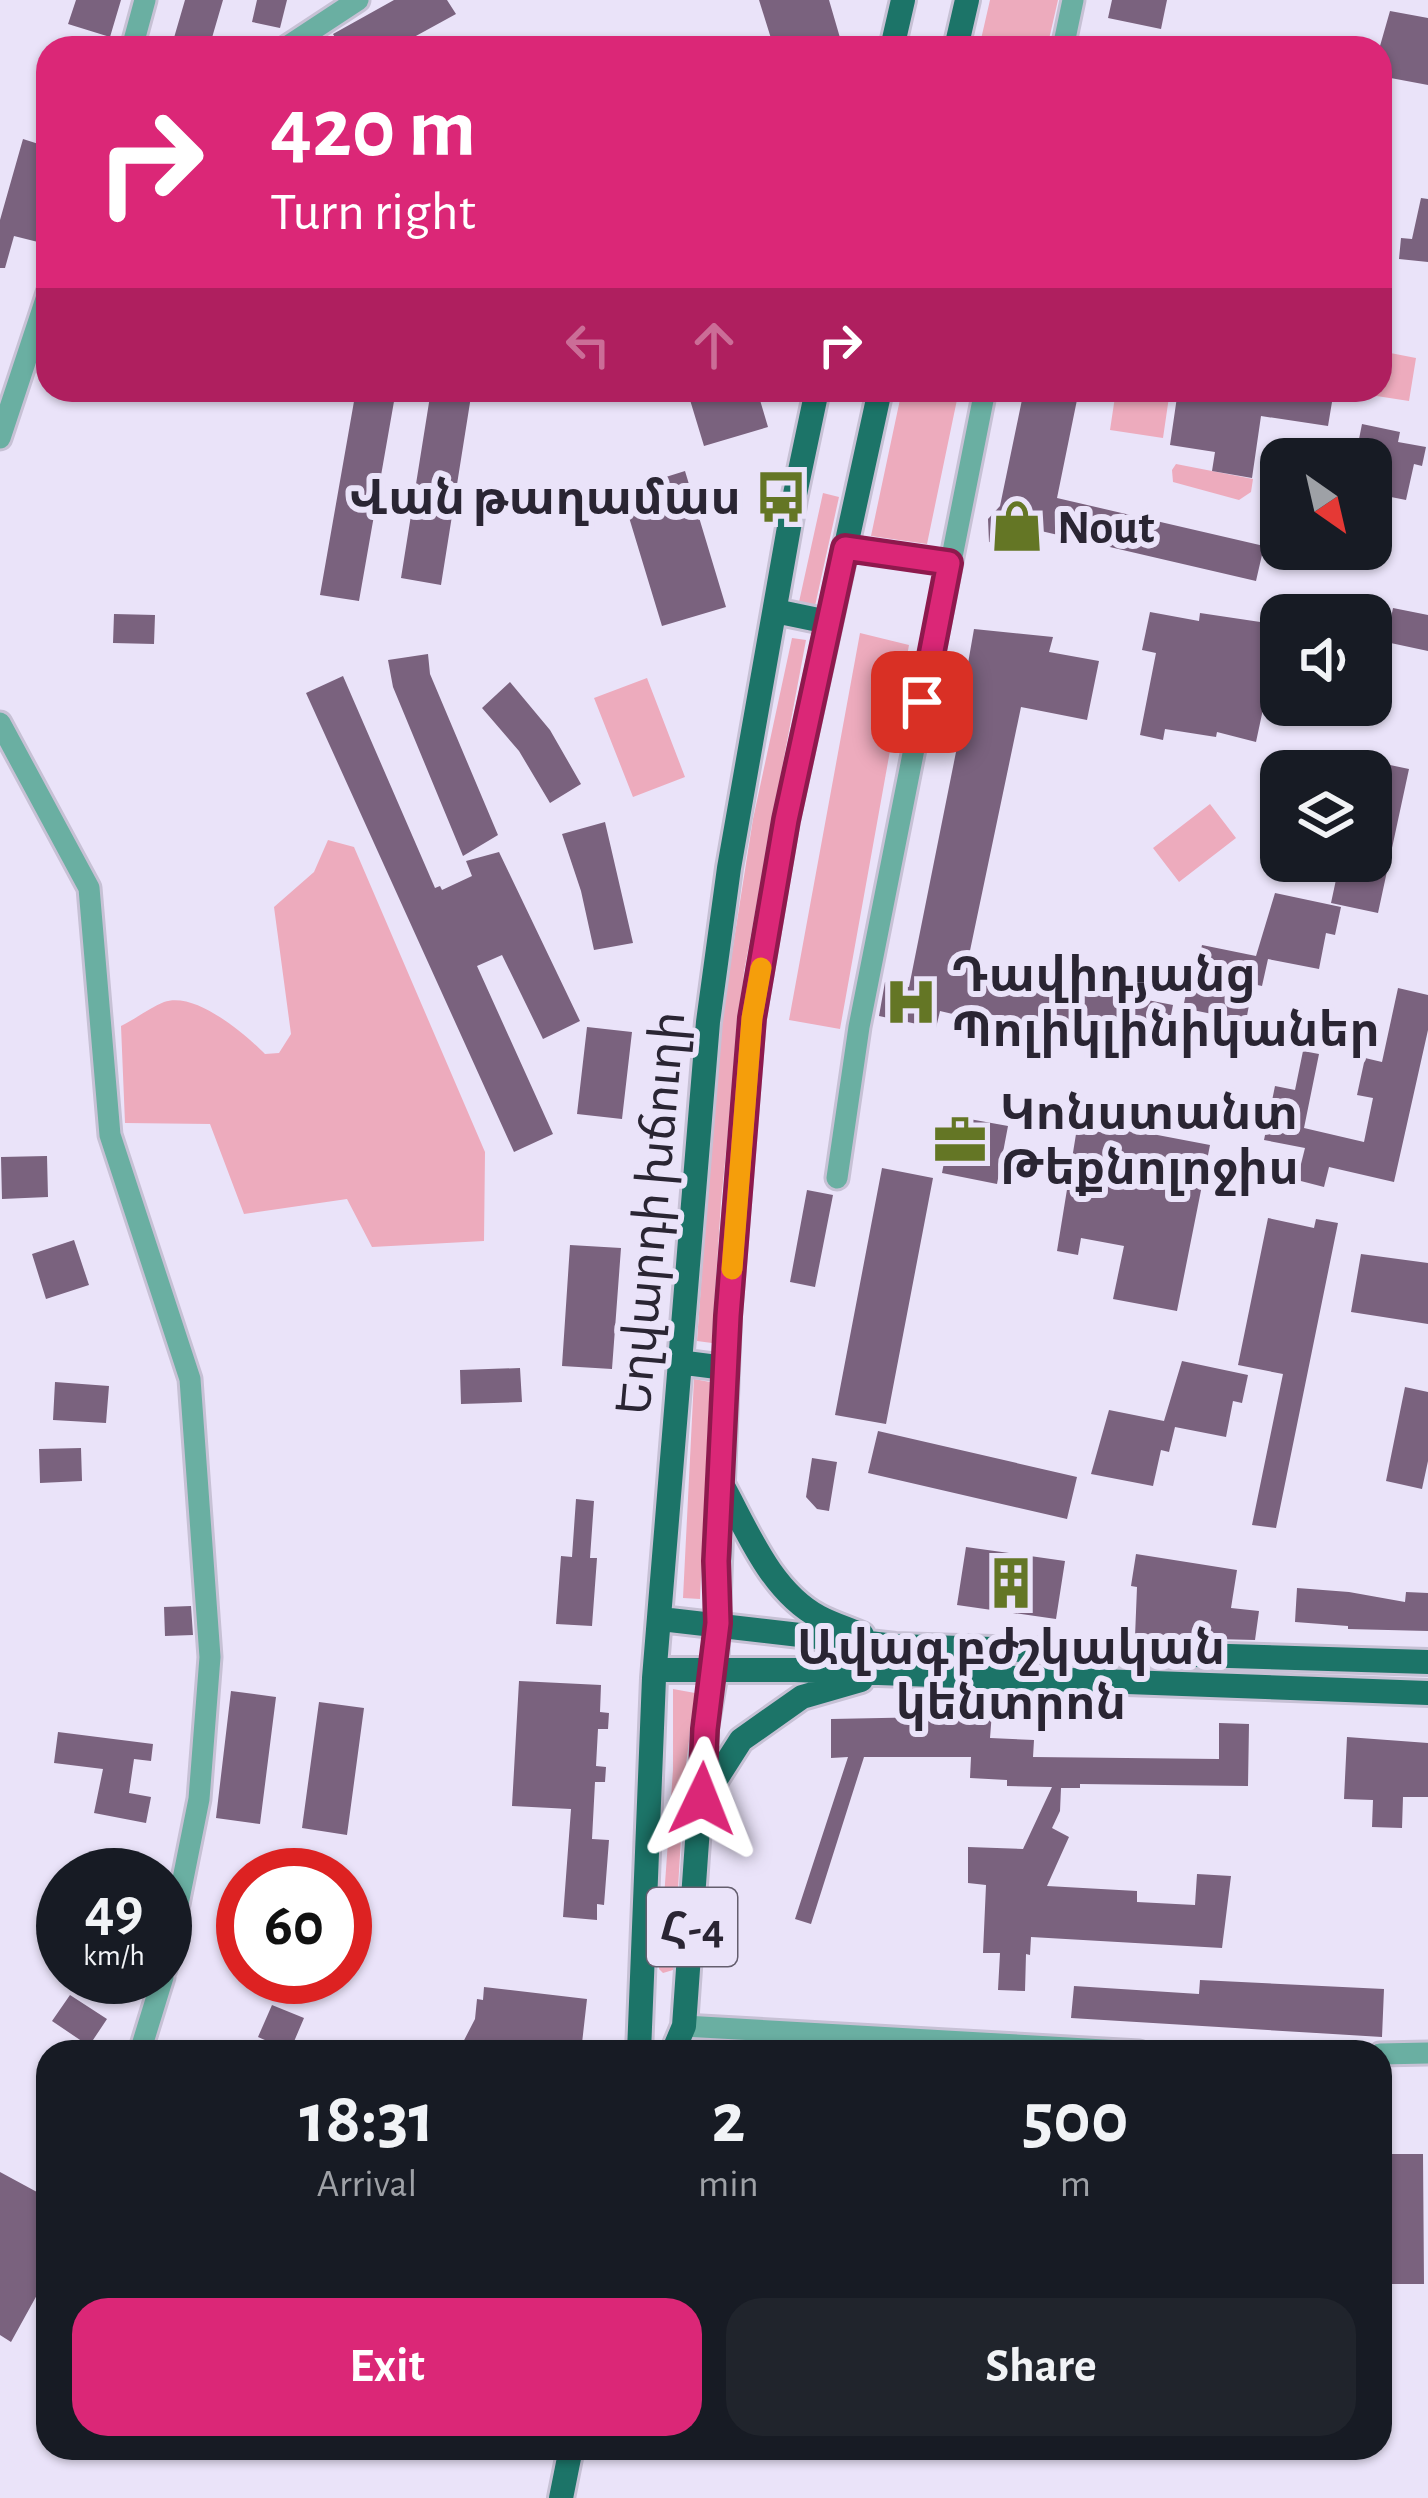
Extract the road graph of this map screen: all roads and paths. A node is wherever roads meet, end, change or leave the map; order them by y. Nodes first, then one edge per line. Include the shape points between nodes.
1 (145, 0) edge
2 (903, 0) edge
3 (967, 0) edge
4 (1073, 0) edge
5 (350, 2) edge
6 (135, 36) edge
7 (302, 36) edge
8 (895, 36) edge
9 (959, 36) edge
10 (1066, 36) edge
11 (36, 329) edge
12 (815, 402) edge
13 (877, 402) edge
14 (983, 402) edge
15 (0, 438) edge
16 (845, 548) junction
17 (949, 563) junction
18 (775, 610) junction
19 (828, 622) junction
20 (0, 723) edge
21 (837, 1178) dead end
22 (678, 1362) junction
23 (725, 1368) junction
24 (719, 1479) junction
25 (661, 1618) junction
26 (718, 1623) junction
27 (895, 1646) junction
28 (1428, 1662) edge
29 (655, 1670) junction
30 (715, 1672) junction
31 (895, 1674) junction
32 (1428, 1694) edge
33 (702, 1799) junction
34 (189, 1848) edge
35 (155, 2004) edge
36 (684, 2026) junction
37 (144, 2040) edge
38 (640, 2040) edge
39 (678, 2040) edge
40 (929, 2040) edge
41 (1428, 2053) edge
42 (1392, 2054) edge
43 (569, 2460) edge
44 (561, 2498) edge

1 - 6 street
2 - 8 main road
3 - 9 main road
4 - 10 street
5 - 7 street
11 - 15 street
12 - 18 main road, Եղվարդի խճուղի
13 - 16 main road, Եղվարդի խճուղի
14 - 17 street
16 - 17 street
16 - 19 main road, Եղվարդի խճուղի
17 - 21 street
18 - 19 main road
18 - 22 main road, Եղվարդի խճուղի via 708,1022
19 - 23 main road, Եղվարդի խճուղի via 752,1018
20 - 34 street via 89,888 110,1135 190,1378 210,1657
22 - 23 main road
22 - 25 main road, Եղվարդի խճուղի
23 - 24 main road, Եղվարդի խճուղի
24 - 26 main road, Եղվարդի խճուղի
24 - 27 main road via 788,1592 815,1615
25 - 26 main road
25 - 29 main road, Եղվարդի խճուղի
26 - 27 main road
26 - 30 main road, Եղվարդի խճուղի
27 - 28 main road
29 - 30 main road
29 - 38 main road, Եղվարդի խճուղի / Հ-4
30 - 31 main road
30 - 33 main road, Եղվարդի խճուղի / Հ-4
31 - 32 main road
31 - 33 main road via 802,1697 741,1740
33 - 36 main road, Եղվարդի խճուղի / Հ-4
35 - 37 street
36 - 39 main road, Եղվարդի խճուղի / Հ-4
36 - 40 street
41 - 42 street
43 - 44 main road

